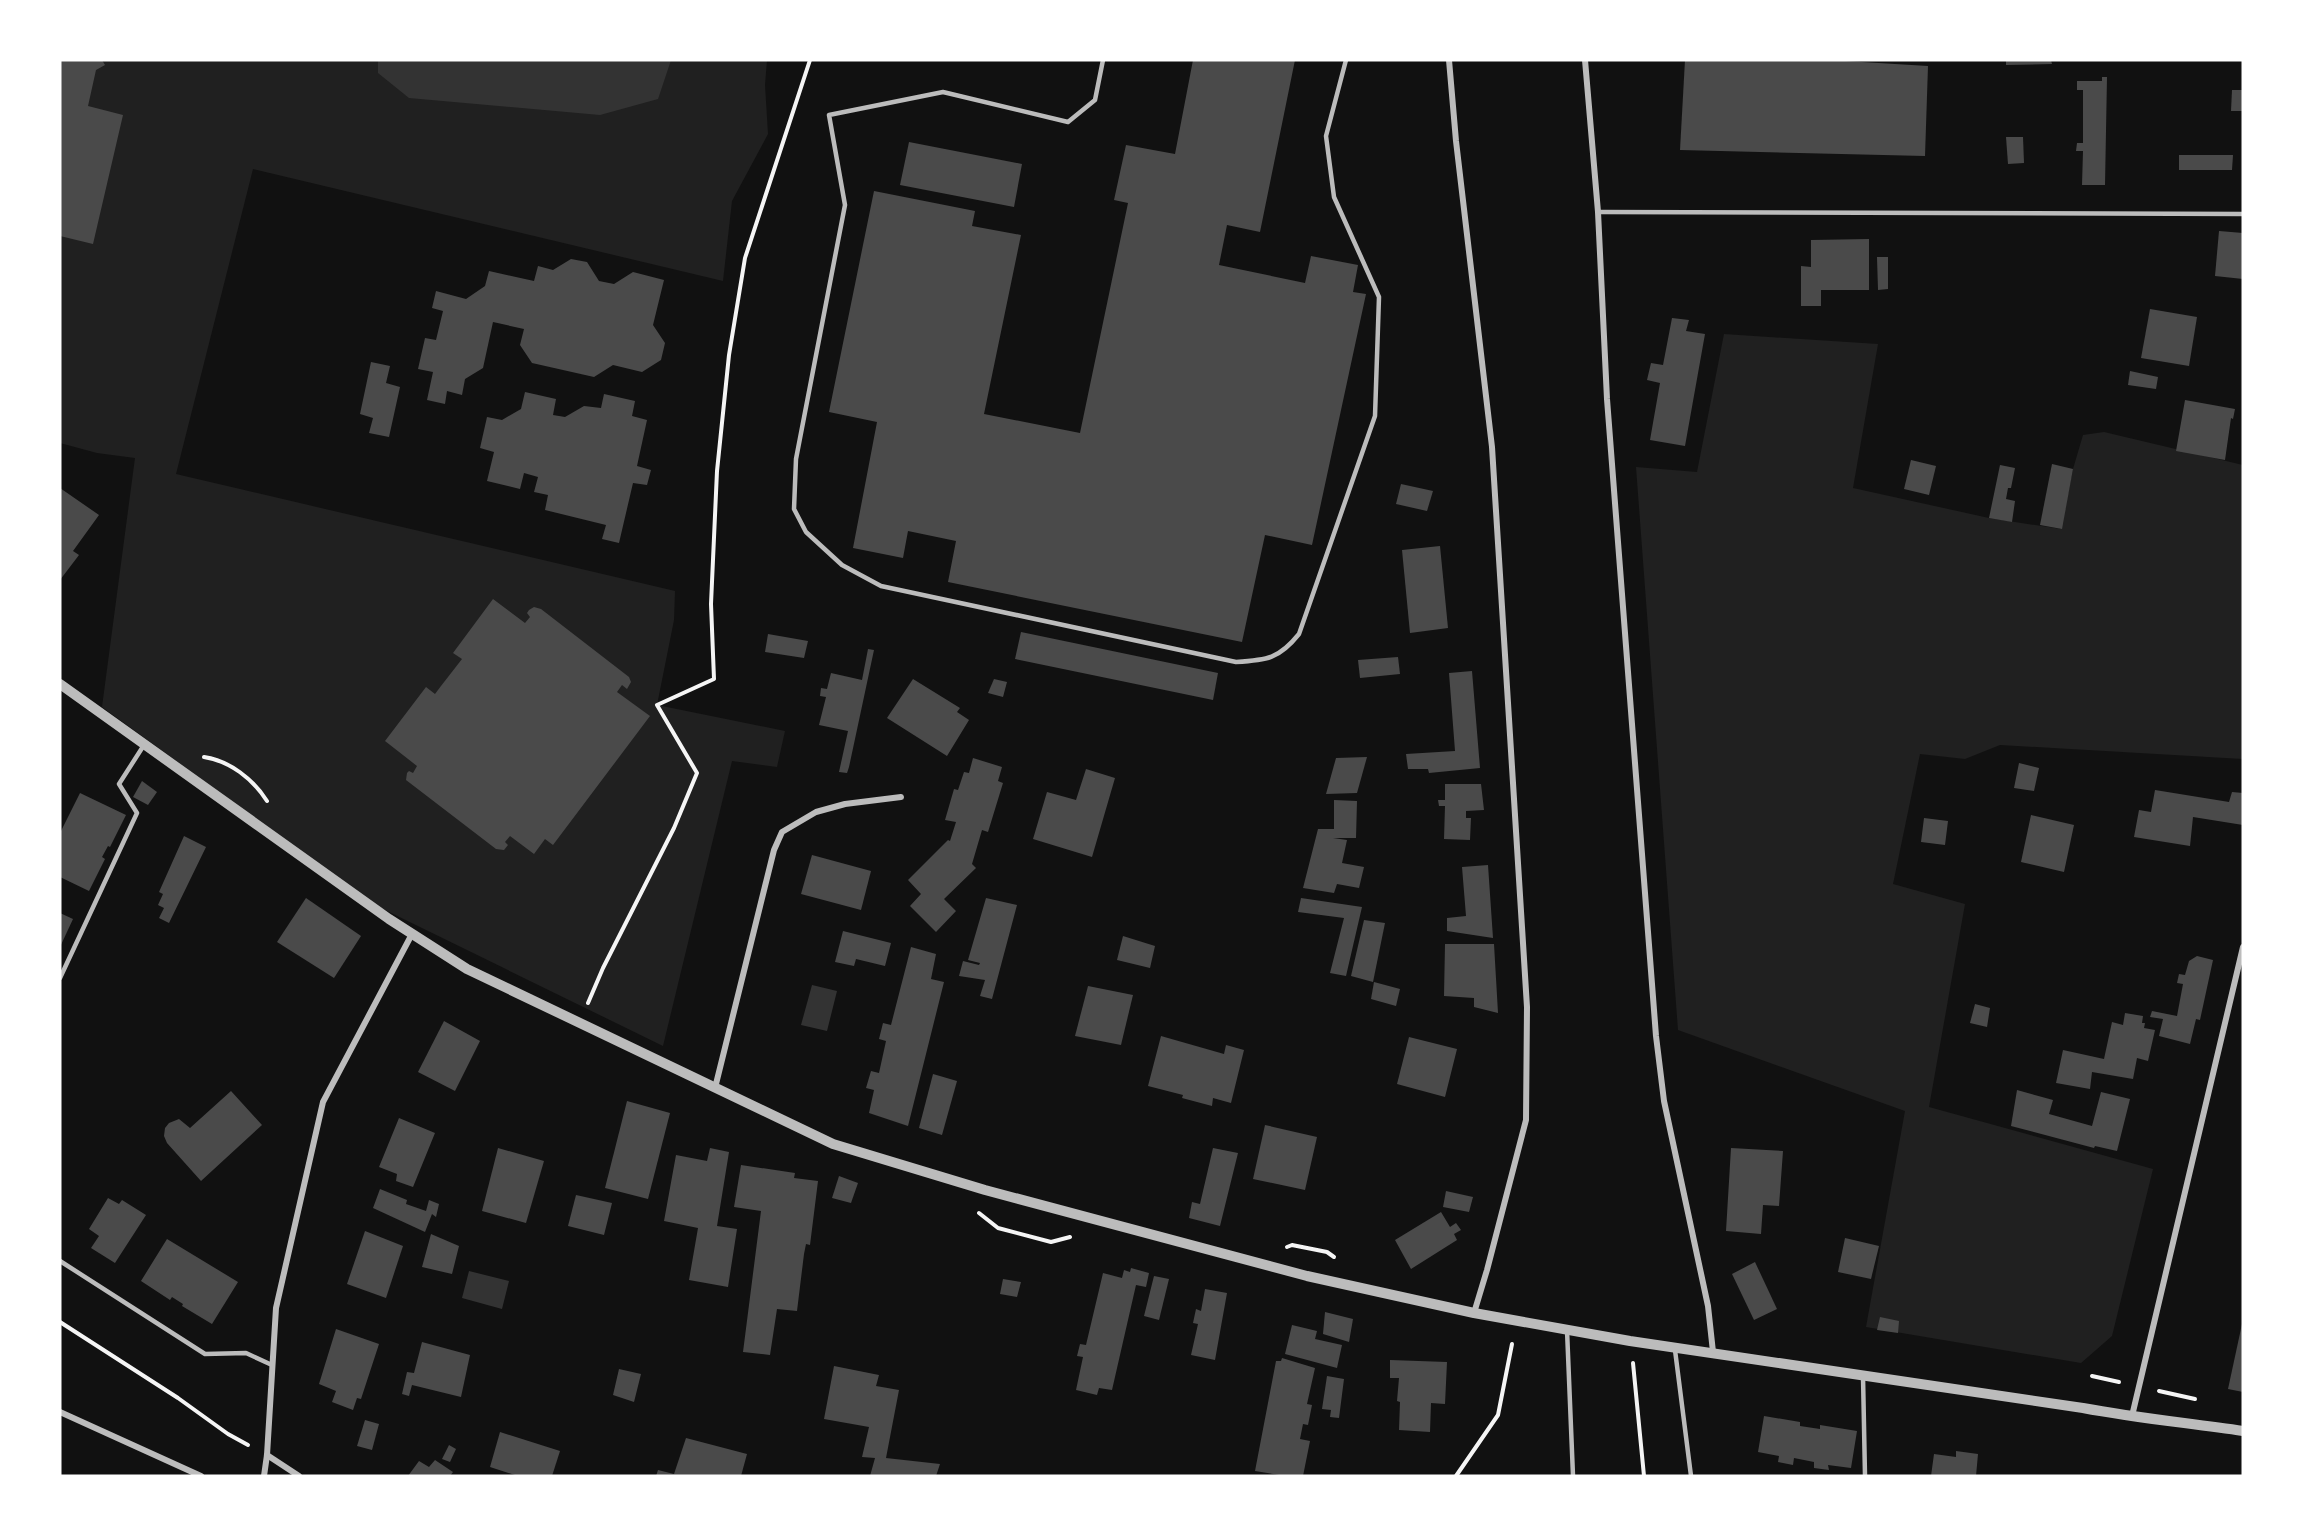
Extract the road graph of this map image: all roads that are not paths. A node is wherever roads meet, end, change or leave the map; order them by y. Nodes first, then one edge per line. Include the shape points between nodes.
1 (1103, 60) edge
2 (1346, 60) edge
3 (1449, 60) edge
4 (1585, 60) edge
5 (1598, 212) junction
6 (2243, 214) edge
7 (60, 684) edge
8 (144, 745) junction
9 (901, 797) dead end
10 (412, 934) junction
11 (2243, 947) edge
12 (60, 978) edge
13 (715, 1088) junction
14 (60, 1261) edge
15 (1474, 1313) junction
16 (1567, 1330) junction
17 (1674, 1347) junction
18 (1713, 1352) junction
19 (272, 1365) junction
20 (1863, 1376) junction
21 (60, 1412) edge
22 (2132, 1417) junction
23 (2243, 1431) edge
24 (267, 1455) junction
25 (201, 1476) edge
26 (264, 1476) edge
27 (299, 1476) edge
28 (1573, 1476) edge
29 (1691, 1476) edge
30 (1865, 1476) edge

1 - 2 lane via 1095,100 1068,122 943,92 830,115 845,205 795,459 794,509 806,532 842,565 881,586 1236,662 1262,660 1286,650 1299,634 1374,416 1379,297 1334,197 1326,136
3 - 15 street via 1492,447 1527,1007 1526,1120
4 - 5 street
5 - 6 lane
5 - 18 street via 1607,399 1656,1035 1664,1101 1708,1306
7 - 8 street
8 - 10 street
8 - 12 lane via 119,784 136,813
9 - 13 street via 816,812 782,832 774,850
10 - 13 street via 467,969
10 - 19 street via 322,1102 276,1308
11 - 22 street
13 - 15 street via 833,1144 985,1190 1353,1287
14 - 19 lane via 205,1354 246,1353
15 - 16 street
16 - 17 street
16 - 28 lane
17 - 18 street
17 - 29 lane
18 - 20 street
19 - 24 street
20 - 22 street
20 - 30 lane
21 - 25 street
22 - 23 street
24 - 26 street
24 - 27 street

